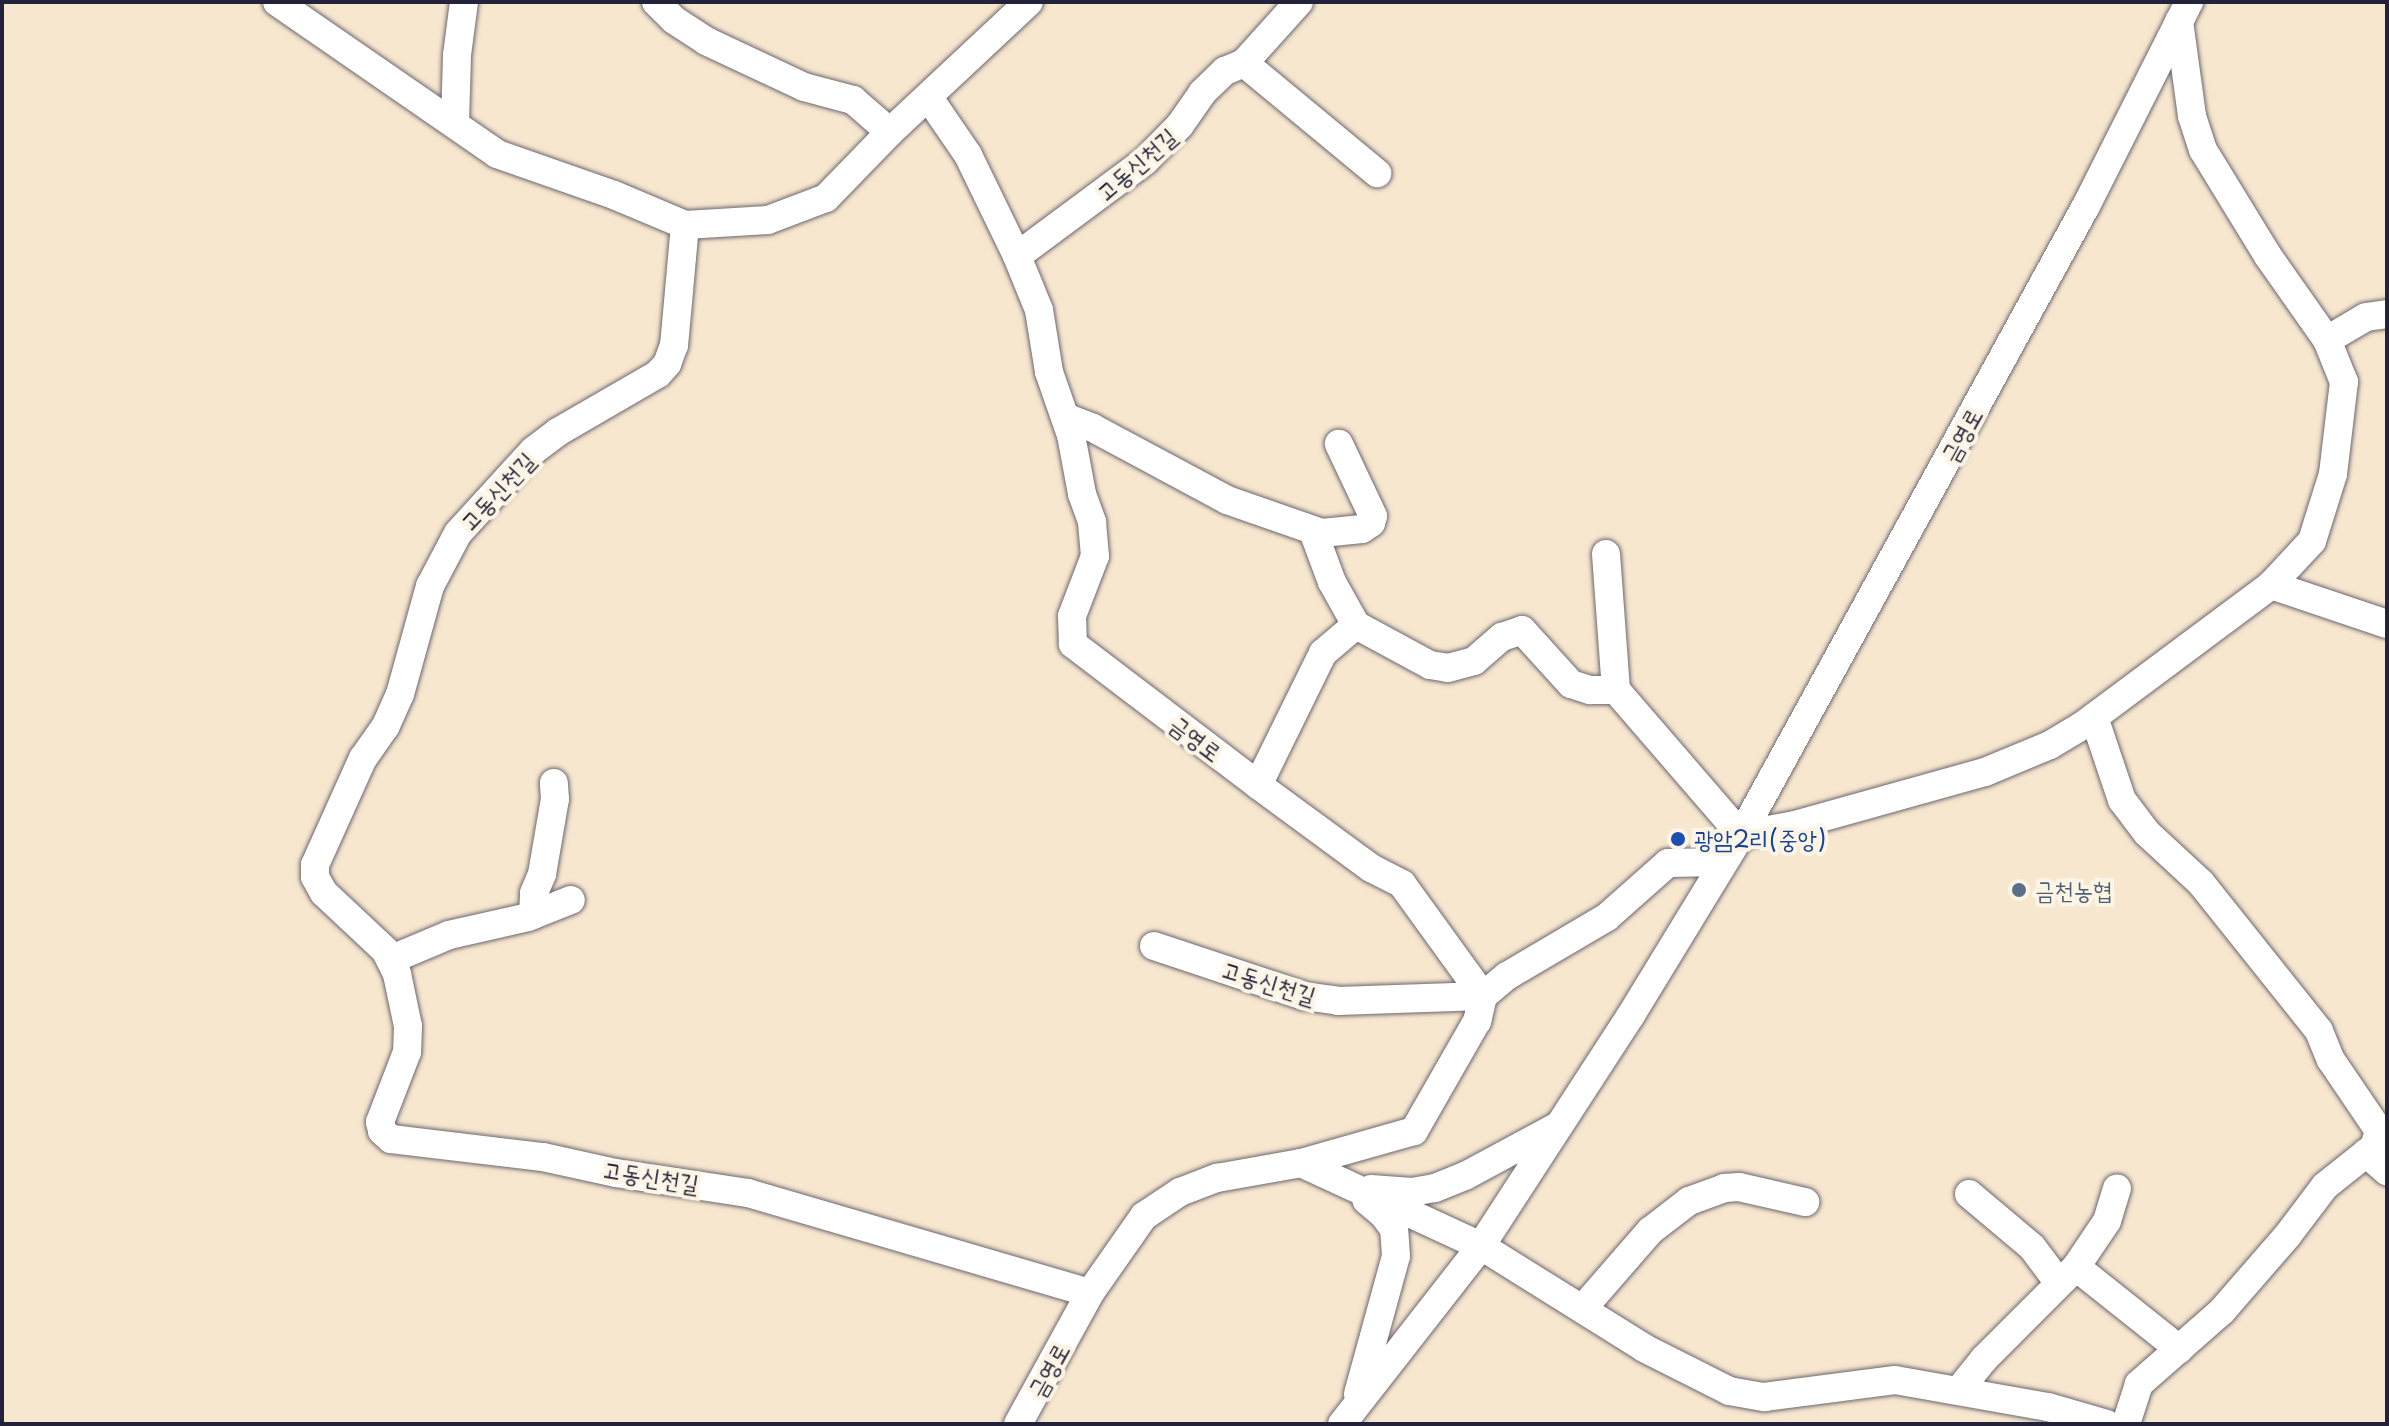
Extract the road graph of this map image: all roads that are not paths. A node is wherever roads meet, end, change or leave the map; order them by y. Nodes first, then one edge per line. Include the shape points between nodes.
1 (277, 2) edge
2 (464, 2) edge
3 (656, 2) edge
4 (1029, 2) edge
5 (1299, 2) edge
6 (2184, 12) edge
7 (1244, 63) junction
8 (929, 98) junction
9 (455, 123) junction
10 (890, 132) junction
11 (1377, 173) dead end
12 (685, 225) junction
13 (1017, 256) junction
14 (2387, 314) edge
15 (2327, 340) junction
16 (1065, 417) junction
17 (1339, 444) dead end
18 (1313, 531) junction
19 (1606, 554) dead end
20 (2271, 585) junction
21 (2387, 624) edge
22 (1356, 625) junction
23 (1616, 690) junction
24 (2094, 717) junction
25 (554, 783) dead end
26 (1258, 785) junction
27 (1741, 835) junction
28 (1722, 862) junction
29 (571, 900) dead end
30 (533, 915) junction
31 (1154, 946) dead end
32 (392, 959) junction
33 (1483, 996) junction
34 (1558, 1125) junction
35 (2377, 1162) edge
36 (1301, 1163) junction
37 (1350, 1187) junction
38 (2117, 1189) dead end
39 (1969, 1194) dead end
40 (1805, 1202) dead end
41 (1481, 1246) junction
42 (2068, 1275) junction
43 (1090, 1293) junction
44 (1584, 1307) junction
45 (2179, 1349) junction
46 (1959, 1390) junction
47 (1348, 1414) edge
48 (1018, 1424) edge
49 (2107, 1424) edge
50 (2126, 1424) edge

1 - 9 street
2 - 9 street
3 - 10 street via 706,41 804,87 853,100
4 - 8 street
5 - 7 street, 고동신천길
6 - 15 street via 2192,116 2203,150
6 - 27 street, 금영로 via 2086,206
7 - 11 street
7 - 13 street, 고동신천길 via 1225,71 1202,93 1145,161
8 - 10 street
8 - 13 street via 968,155
9 - 12 street via 515,163
10 - 12 street via 826,198 768,220
12 - 32 street, 고동신천길 via 674,345 667,364 533,451 458,533 430,586 400,694 363,758 315,865 324,893
13 - 16 street via 1039,310 1049,372
14 - 15 street via 2366,317
15 - 20 street via 2344,382 2333,474 2312,541
16 - 18 street via 1227,500
16 - 26 street, 금영로 via 1092,522 1095,556 1072,616 1073,644
17 - 18 street via 1373,511 1371,523 1362,529
18 - 22 street
19 - 23 street
20 - 21 street
20 - 24 street
22 - 23 street via 1439,668 1474,661 1502,637 1522,630 1571,684
22 - 26 street via 1323,653
23 - 27 street
24 - 27 street via 2050,745 1985,772
24 - 35 street via 2122,800 2147,833 2201,883 2319,1031 2331,1060 2379,1131
25 - 30 street
26 - 33 street, 금영로 via 1371,868 1402,884
27 - 28 street, 금영로
28 - 33 street via 1668,863 1607,917
28 - 34 street, 금영로
29 - 30 street
30 - 32 street via 449,935
31 - 33 street, 고동신천길 via 1304,996 1338,1001
32 - 43 street, 고동신천길 via 408,1026 407,1052 380,1122 391,1139 543,1157 748,1193
33 - 36 street, 금영로 via 1477,1021 1414,1131
34 - 37 street via 1435,1188 1412,1192
34 - 41 street, 금영로
35 - 45 street via 2325,1186 2222,1311
36 - 37 street
36 - 43 street, 금영로 via 1217,1178 1180,1192 1144,1216
37 - 41 street
37 - 47 street via 1394,1229 1396,1256
38 - 42 street via 2107,1221
39 - 42 street
40 - 44 street via 1739,1187 1689,1201 1650,1231
41 - 44 street
41 - 47 street, 금영로
42 - 45 street
42 - 46 street
43 - 48 street, 금영로
44 - 46 street via 1675,1366 1748,1396 1895,1380
45 - 50 street via 2139,1384
46 - 49 street

